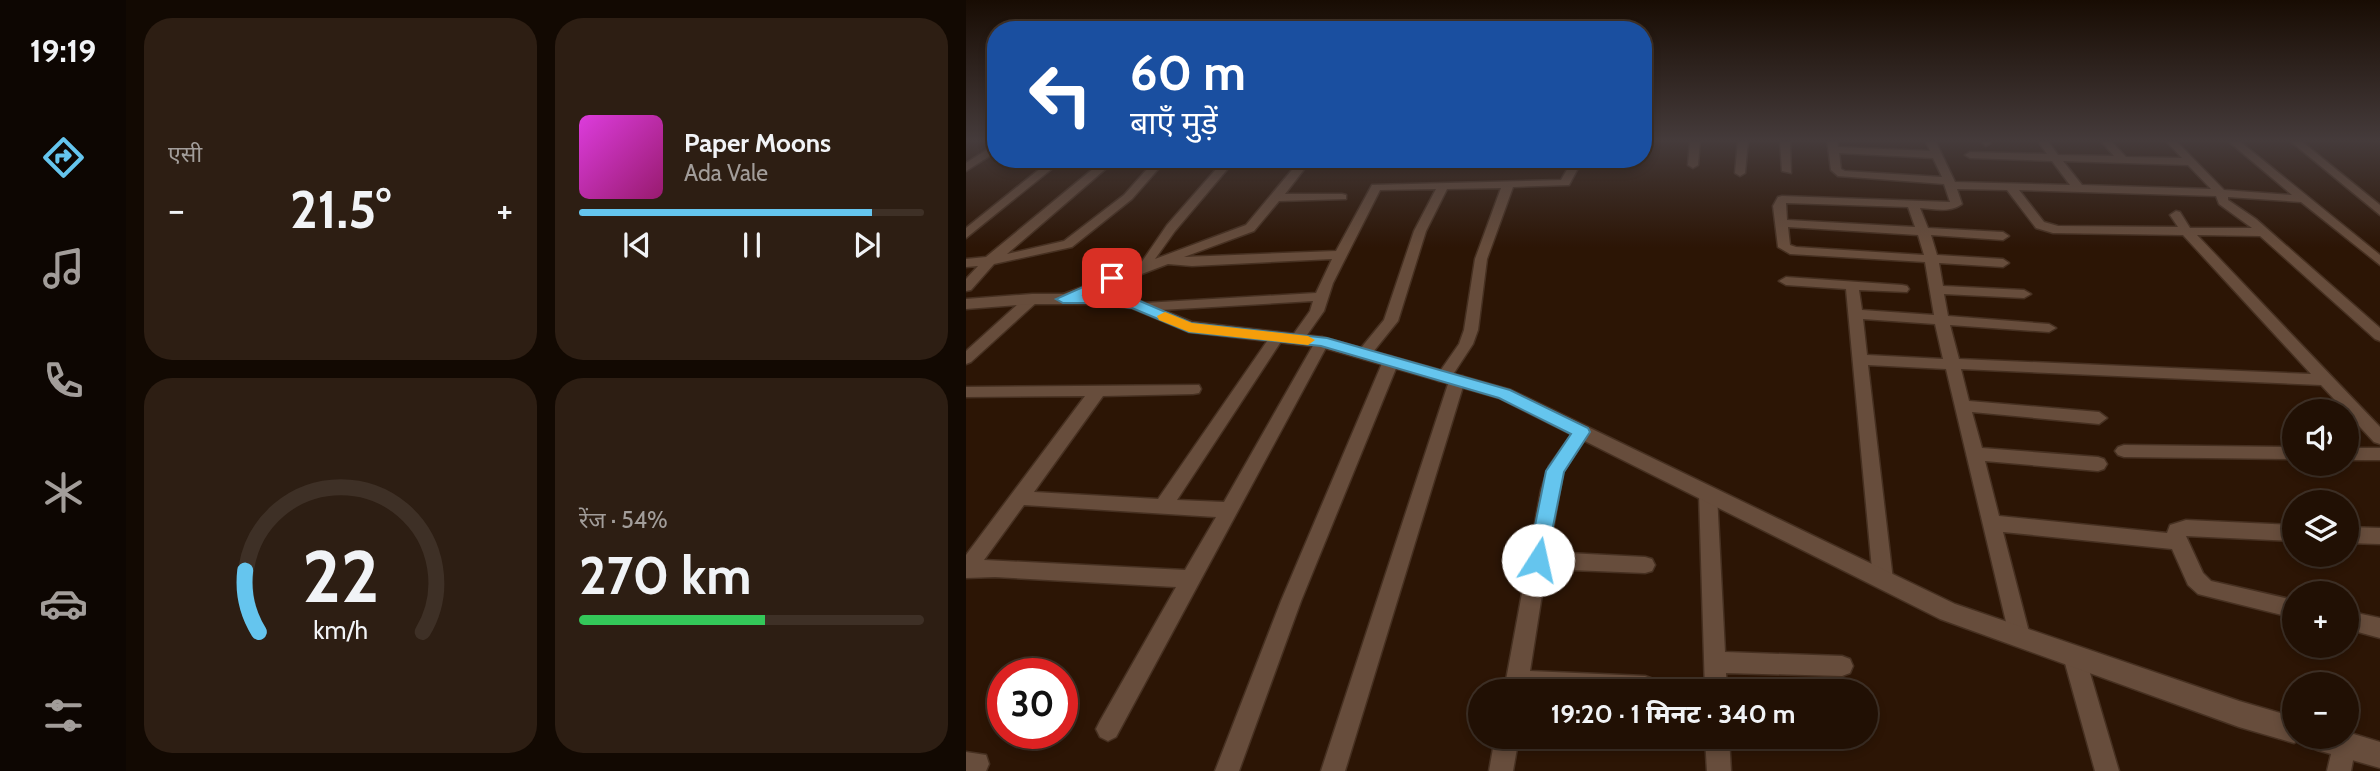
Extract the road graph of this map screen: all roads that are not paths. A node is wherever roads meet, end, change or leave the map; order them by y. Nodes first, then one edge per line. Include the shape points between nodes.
1 (1038, 176) edge
2 (1092, 176) edge
3 (1147, 176) edge
4 (1216, 176) edge
5 (1293, 176) edge
6 (1569, 176) edge
7 (1866, 176) edge
8 (1947, 176) edge
9 (2070, 176) edge
10 (2205, 176) edge
11 (2276, 176) edge
12 (2338, 176) edge
13 (1950, 183) junction
14 (1508, 185) junction
15 (1443, 186) junction
16 (2010, 186) junction
17 (2079, 189) junction
18 (2221, 193) junction
19 (1342, 197) dead end
20 (1275, 198) junction
21 (2304, 199) junction
22 (1913, 204) junction
23 (2380, 211) edge
24 (2176, 215) dead end
25 (1780, 223) junction
26 (1922, 231) junction
27 (2186, 231) junction
28 (2263, 232) junction
29 (966, 234) edge
30 (2003, 236) dead end
31 (1340, 255) junction
32 (1162, 259) junction
33 (1932, 260) junction
34 (990, 261) junction
35 (2380, 261) edge
36 (966, 263) edge
37 (2003, 263) dead end
38 (1145, 265) junction
39 (1786, 281) dead end
40 (1852, 285) junction
41 (966, 287) edge
42 (1902, 289) dead end
43 (1937, 290) junction
44 (2024, 294) dead end
45 (1322, 297) junction
46 (1032, 299) junction
47 (1063, 299) junction
48 (966, 304) edge
49 (1144, 307) junction
50 (1854, 314) junction
51 (1942, 319) junction
52 (2049, 328) dead end
53 (2380, 336) edge
54 (1287, 338) junction
55 (1322, 342) junction
56 (1364, 354) junction
57 (966, 359) edge
58 (1859, 360) junction
59 (1391, 361) junction
60 (1952, 364) junction
61 (1451, 378) junction
62 (2326, 380) junction
63 (1193, 389) dead end
64 (1098, 391) junction
65 (966, 392) edge
66 (1963, 406) junction
67 (2099, 418) dead end
68 (1582, 432) junction
69 (2380, 439) edge
70 (2124, 450) dead end
71 (2282, 453) edge
72 (1974, 454) junction
73 (2359, 454) edge
74 (2380, 454) edge
75 (2098, 464) dead end
76 (1708, 494) junction
77 (1019, 498) junction
78 (1163, 506) junction
79 (1229, 510) junction
80 (1991, 523) junction
81 (2282, 532) edge
82 (2359, 535) edge
83 (2380, 536) edge
84 (2179, 542) junction
85 (1538, 560) junction
86 (1645, 565) dead end
87 (967, 569) edge
88 (1191, 579) junction
89 (1883, 580) junction
90 (2282, 606) edge
91 (2359, 623) edge
92 (2380, 628) edge
93 (2019, 636) junction
94 (2074, 656) junction
95 (1715, 662) junction
96 (1842, 666) dead end
97 (1517, 679) edge
98 (1716, 679) edge
99 (2282, 727) edge
100 (1108, 729) dead end
101 (1505, 749) edge
102 (1718, 749) edge
103 (2343, 749) edge
104 (2358, 749) edge
105 (2380, 755) edge
106 (1227, 771) edge
107 (1333, 771) edge
108 (1501, 771) edge
109 (1719, 771) edge
110 (2108, 771) edge
111 (2339, 771) edge

1 - 29 street
2 - 34 street
3 - 34 street via 1128,197 1068,244
4 - 38 street
5 - 20 street
6 - 14 street via 1565,184
7 - 13 street
8 - 13 street
9 - 17 street
10 - 18 street
11 - 21 street
12 - 23 street
13 - 16 street
13 - 22 street via 1956,200 1953,206
14 - 15 street
14 - 61 street via 1481,260 1471,330
15 - 31 street via 1376,187
15 - 56 street via 1420,231 1391,321
16 - 17 street
16 - 27 street via 2036,221 2047,228
17 - 18 street
18 - 21 street
18 - 28 street via 2222,202
19 - 20 street
20 - 32 street via 1250,228
21 - 35 street
22 - 25 street via 1782,199
22 - 26 street
24 - 27 street
25 - 26 street
25 - 33 street via 1787,250
26 - 30 street
26 - 33 street
27 - 28 street
27 - 62 street
28 - 53 street
31 - 32 street via 1192,262
31 - 45 street
32 - 38 street
33 - 37 street
33 - 43 street
34 - 36 street
34 - 41 street
38 - 47 street
39 - 40 street
40 - 42 street
40 - 50 street
43 - 44 street
43 - 51 street
45 - 49 street
45 - 54 street via 1317,311
46 - 47 street
46 - 48 street
46 - 57 street
47 - 49 street
49 - 54 street via 1189,327
50 - 51 street
50 - 58 street
51 - 52 street
51 - 60 street
54 - 55 street
54 - 78 street
55 - 56 street
55 - 79 street
56 - 59 street
58 - 60 street
58 - 89 street
59 - 61 street
59 - 106 street via 1291,601
60 - 62 street
60 - 66 street
61 - 68 street via 1505,394
61 - 107 street
62 - 69 street
63 - 64 street
64 - 65 street
64 - 77 street
66 - 67 street
66 - 72 street
68 - 76 street
68 - 85 street via 1555,471
70 - 71 street
72 - 75 street
72 - 80 street
73 - 74 street
76 - 89 street
76 - 95 street
77 - 78 street
77 - 87 street
78 - 79 street
79 - 88 street
80 - 84 street
80 - 93 street
81 - 84 street via 2182,528 2177,530
82 - 83 street
84 - 90 street via 2195,579 2205,588
85 - 86 street
85 - 97 street
87 - 88 street
88 - 100 street
89 - 93 street via 1948,611
91 - 92 street
93 - 94 street
94 - 99 street
94 - 110 street
95 - 96 street
95 - 98 street
101 - 108 street
102 - 109 street
103 - 111 street
104 - 105 street

